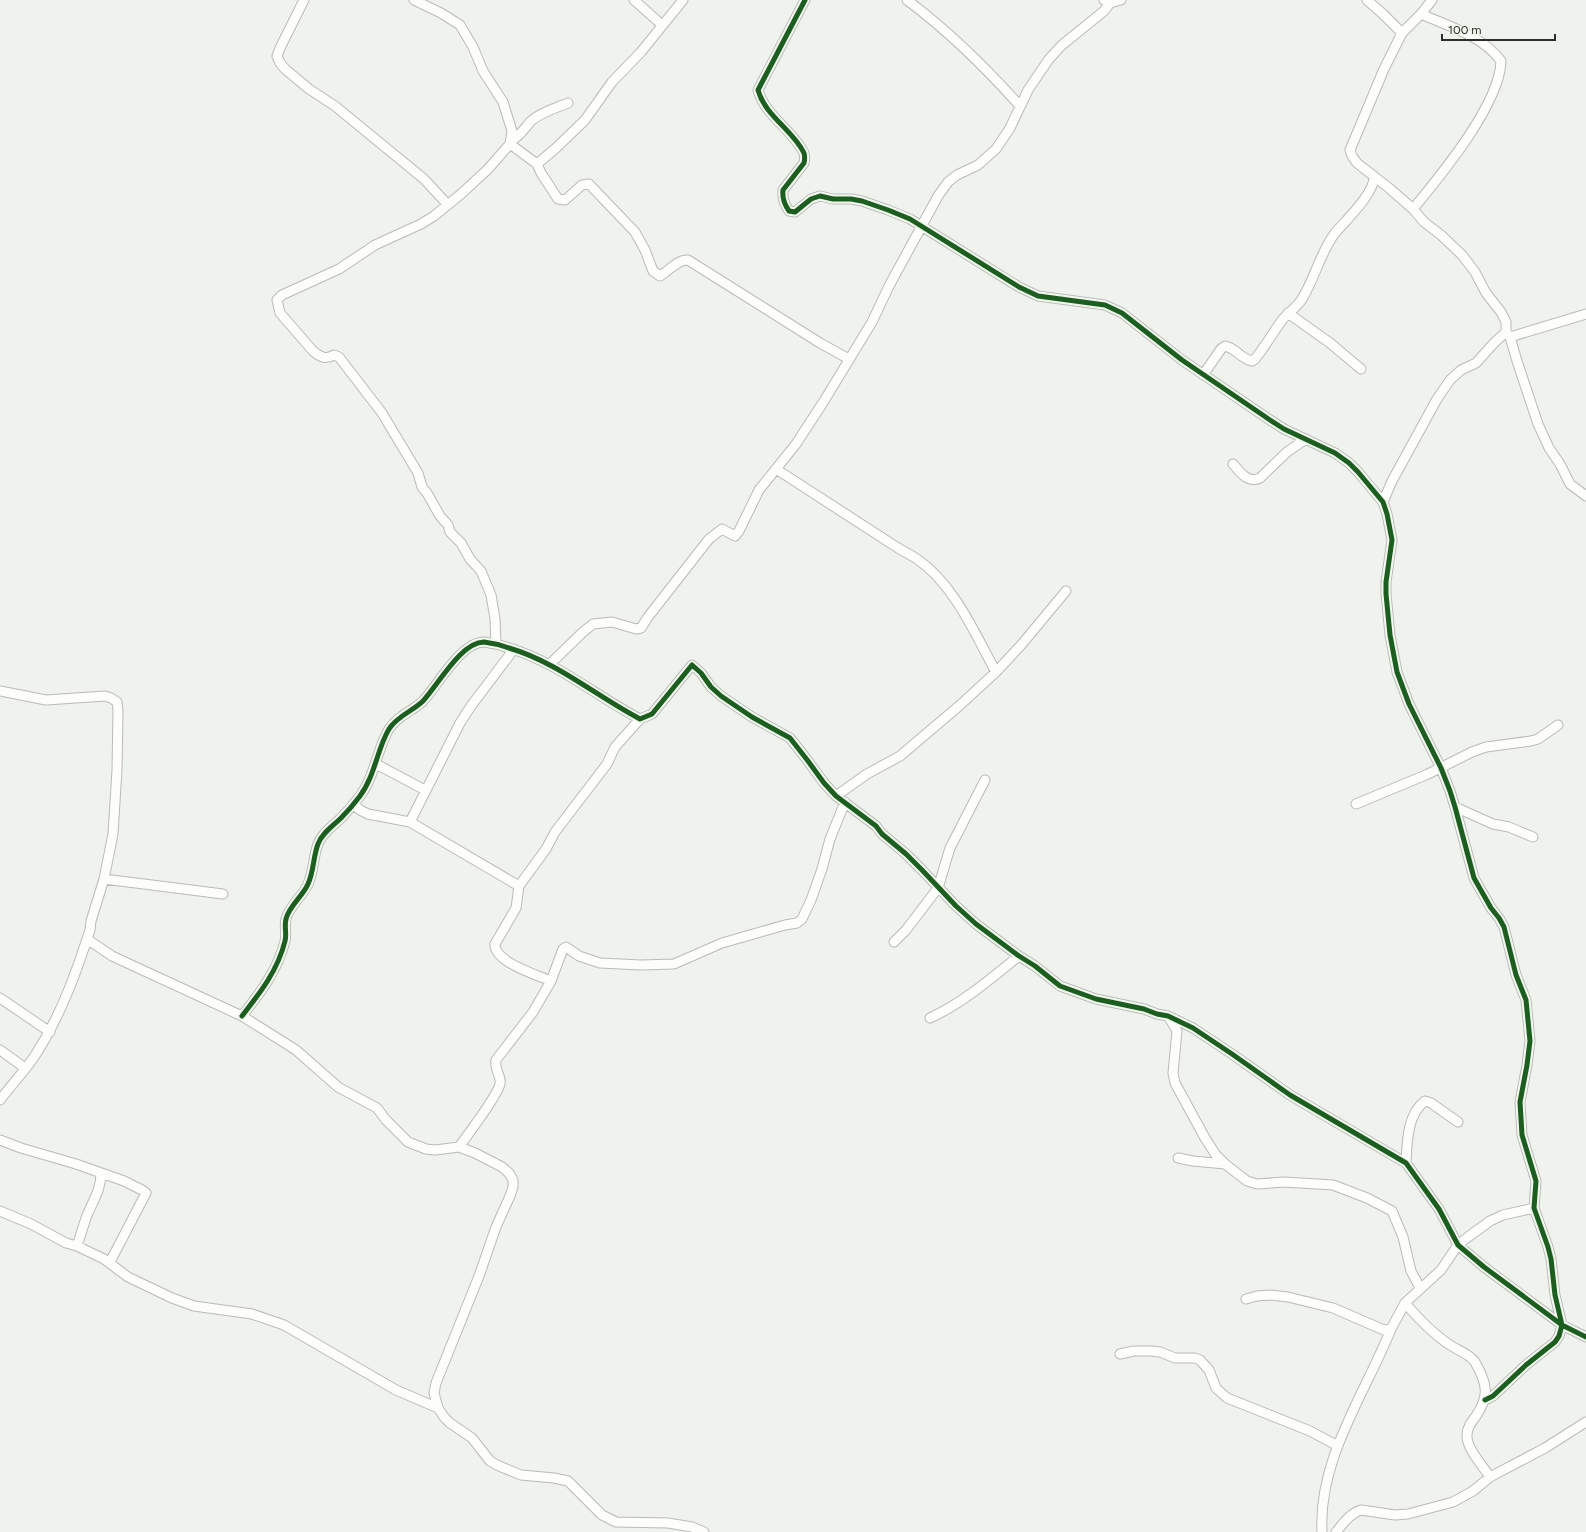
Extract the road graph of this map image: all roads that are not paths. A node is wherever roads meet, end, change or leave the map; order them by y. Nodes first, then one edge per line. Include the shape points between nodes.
1 (304, 0) edge
2 (414, 0) edge
3 (634, 0) edge
4 (683, 0) edge
5 (805, 0) edge
6 (908, 0) edge
7 (1121, 0) edge
8 (1367, 0) edge
9 (1432, 0) edge
10 (1107, 2) edge
11 (1422, 14) junction
12 (662, 25) junction
13 (1402, 33) junction
14 (568, 103) dead end
15 (1020, 106) junction
16 (510, 143) junction
17 (537, 164) junction
18 (1374, 176) junction
19 (448, 205) junction
20 (1413, 209) junction
21 (922, 226) junction
22 (1288, 314) junction
23 (1586, 314) edge
24 (1508, 335) junction
25 (849, 359) junction
26 (1361, 369) dead end
27 (1203, 375) junction
28 (1306, 439) junction
29 (1233, 464) dead end
30 (776, 469) junction
31 (1586, 496) edge
32 (1383, 502) junction
33 (1066, 591) dead end
34 (496, 644) junction
35 (514, 649) junction
36 (549, 665) junction
37 (996, 672) junction
38 (0, 692) edge
39 (640, 719) junction
40 (1558, 725) dead end
41 (376, 764) junction
42 (1440, 768) junction
43 (985, 780) dead end
44 (425, 790) junction
45 (836, 796) junction
46 (845, 802) junction
47 (353, 804) junction
48 (1356, 804) dead end
49 (1455, 807) junction
50 (410, 822) junction
51 (1533, 837) dead end
52 (104, 880) junction
53 (520, 886) junction
54 (938, 888) junction
55 (223, 894) dead end
56 (87, 939) junction
57 (894, 942) dead end
58 (1019, 956) junction
59 (551, 981) junction
60 (0, 998) edge
61 (242, 1016) junction
62 (1168, 1016) junction
63 (930, 1018) dead end
64 (50, 1032) junction
65 (0, 1050) edge
66 (26, 1068) junction
67 (0, 1100) edge
68 (1458, 1122) dead end
69 (0, 1140) edge
70 (459, 1147) junction
71 (1178, 1158) dead end
72 (1406, 1163) junction
73 (1225, 1164) junction
74 (101, 1173) junction
75 (1534, 1208) junction
76 (0, 1211) edge
77 (1458, 1245) junction
78 (77, 1246) junction
79 (110, 1262) junction
80 (1420, 1288) junction
81 (1246, 1299) dead end
82 (1405, 1303) junction
83 (1562, 1325) junction
84 (1392, 1329) junction
85 (1586, 1337) edge
86 (1120, 1354) dead end
87 (1485, 1400) junction
88 (438, 1408) junction
89 (1586, 1422) edge
90 (1338, 1446) junction
91 (1490, 1477) junction
92 (704, 1532) edge
93 (1322, 1532) edge
94 (1336, 1532) edge

1 - 19 street via 280,48 277,56 280,63 297,80 335,106 424,179
2 - 16 street via 460,25 503,102 512,131
3 - 12 street
4 - 12 street
5 - 21 street via 758,90 761,99 804,153 804,162 783,190 785,206 789,211 795,212 810,198 816,196 839,200 851,199 888,210
6 - 15 street via 948,35
7 - 10 street
8 - 13 street
9 - 11 street
10 - 15 street via 1104,11 1049,59
11 - 13 street
11 - 20 street via 1467,34 1489,48 1501,60 1501,66 1494,90 1476,124 1438,179
12 - 17 street via 612,82 585,120
13 - 18 street via 1350,150 1357,163
14 - 16 street via 542,114
15 - 21 street via 1002,142 983,161 948,182
16 - 17 street
16 - 19 street via 488,169
17 - 25 street via 540,173 558,199 565,200 582,185 589,184 636,232 655,274 660,276 685,259 688,260
18 - 20 street
18 - 22 street via 1372,187 1334,234 1301,300
19 - 34 street via 421,224 375,245 339,269 282,295 277,300 280,313 313,351 322,358 334,355 339,357 386,420 440,516 484,577 491,595
20 - 24 street via 1468,262 1486,294 1501,312
21 - 25 street via 872,322
21 - 27 street via 1002,278 1038,296 1105,306 1122,313
22 - 26 street via 1330,343
22 - 27 street via 1255,359 1247,360 1234,349 1225,346
23 - 24 street
24 - 31 street via 1538,424 1549,448 1570,484
24 - 32 street via 1494,343 1476,363 1461,370 1450,380 1437,399
25 - 30 street via 796,444
27 - 28 street via 1284,429
28 - 29 street via 1255,480 1248,479
28 - 32 street via 1349,463
30 - 36 street via 759,490 735,536 722,529 709,540 641,628 612,622 593,624
30 - 37 street via 917,559 936,575 966,619
32 - 42 street via 1390,522 1392,540 1386,594 1393,653 1402,687
33 - 37 street
34 - 35 street
34 - 41 street via 483,642 465,650 445,671 422,702 390,728
35 - 36 street
35 - 44 street via 460,723
36 - 39 street
37 - 45 street via 900,756
38 - 52 street via 46,700 105,696 117,702 117,770 113,834
39 - 45 street via 652,714 692,665 721,696 790,738
39 - 53 street via 615,747 607,764 555,832
40 - 42 street via 1538,739 1486,747
41 - 44 street
41 - 47 street via 361,795
42 - 48 street
42 - 49 street
43 - 54 street via 950,848
44 - 50 street
45 - 46 street
46 - 54 street via 876,826
46 - 59 street via 830,839 811,900 802,919 797,923 722,943 674,964 600,962 579,956 566,947
47 - 50 street via 368,814
47 - 61 street via 321,837 308,885 288,914 286,936 279,958 263,990
49 - 51 street via 1493,824 1509,827
49 - 75 street via 1474,878 1490,908 1504,927 1516,975 1526,1000 1530,1041 1520,1102 1522,1135 1536,1181
50 - 53 street
52 - 55 street
52 - 56 street
53 - 59 street via 516,908 495,944 495,949 498,955 521,969
54 - 57 street
54 - 58 street via 976,924
56 - 61 street via 112,956
56 - 64 street via 70,990
58 - 62 street via 1060,986 1074,992
58 - 63 street via 963,1000
59 - 70 street via 533,1012 496,1060 500,1085
60 - 64 street
61 - 70 street via 296,1050 338,1087 373,1106 408,1142 421,1148 435,1150
62 - 72 street via 1197,1031 1320,1114
62 - 73 street via 1177,1031 1173,1072 1175,1083 1205,1138
64 - 66 street
65 - 66 street
66 - 67 street
68 - 72 street via 1431,1103 1425,1101 1421,1104 1411,1122
69 - 74 street
70 - 88 street via 475,1153 509,1173 513,1187 436,1383 434,1393
71 - 73 street
72 - 77 street via 1439,1209
73 - 80 street via 1247,1182 1333,1185 1386,1207 1392,1211 1398,1224 1411,1271
74 - 78 street via 97,1196 86,1217
74 - 79 street via 124,1181 146,1193
75 - 77 street via 1490,1221
75 - 83 street via 1550,1253
76 - 78 street
77 - 80 street via 1441,1270
77 - 83 street
78 - 79 street
79 - 88 street via 128,1277 181,1301 198,1307 252,1314 284,1325 396,1390
80 - 82 street
81 - 84 street via 1270,1295 1288,1297 1333,1308 1384,1330
82 - 84 street
82 - 87 street via 1447,1344 1474,1360 1485,1389
83 - 85 street
83 - 87 street via 1560,1336 1555,1342 1493,1396
84 - 90 street
86 - 90 street via 1151,1351 1175,1358 1200,1360 1209,1370 1216,1388 1227,1398 1310,1431
87 - 91 street via 1470,1423 1467,1434 1472,1451
88 - 92 street via 450,1423 472,1438 490,1461 520,1475 568,1481 602,1515 616,1522 680,1525
89 - 91 street via 1545,1448
90 - 93 street via 1321,1510
91 - 94 street via 1454,1502 1420,1512 1395,1515 1356,1511

